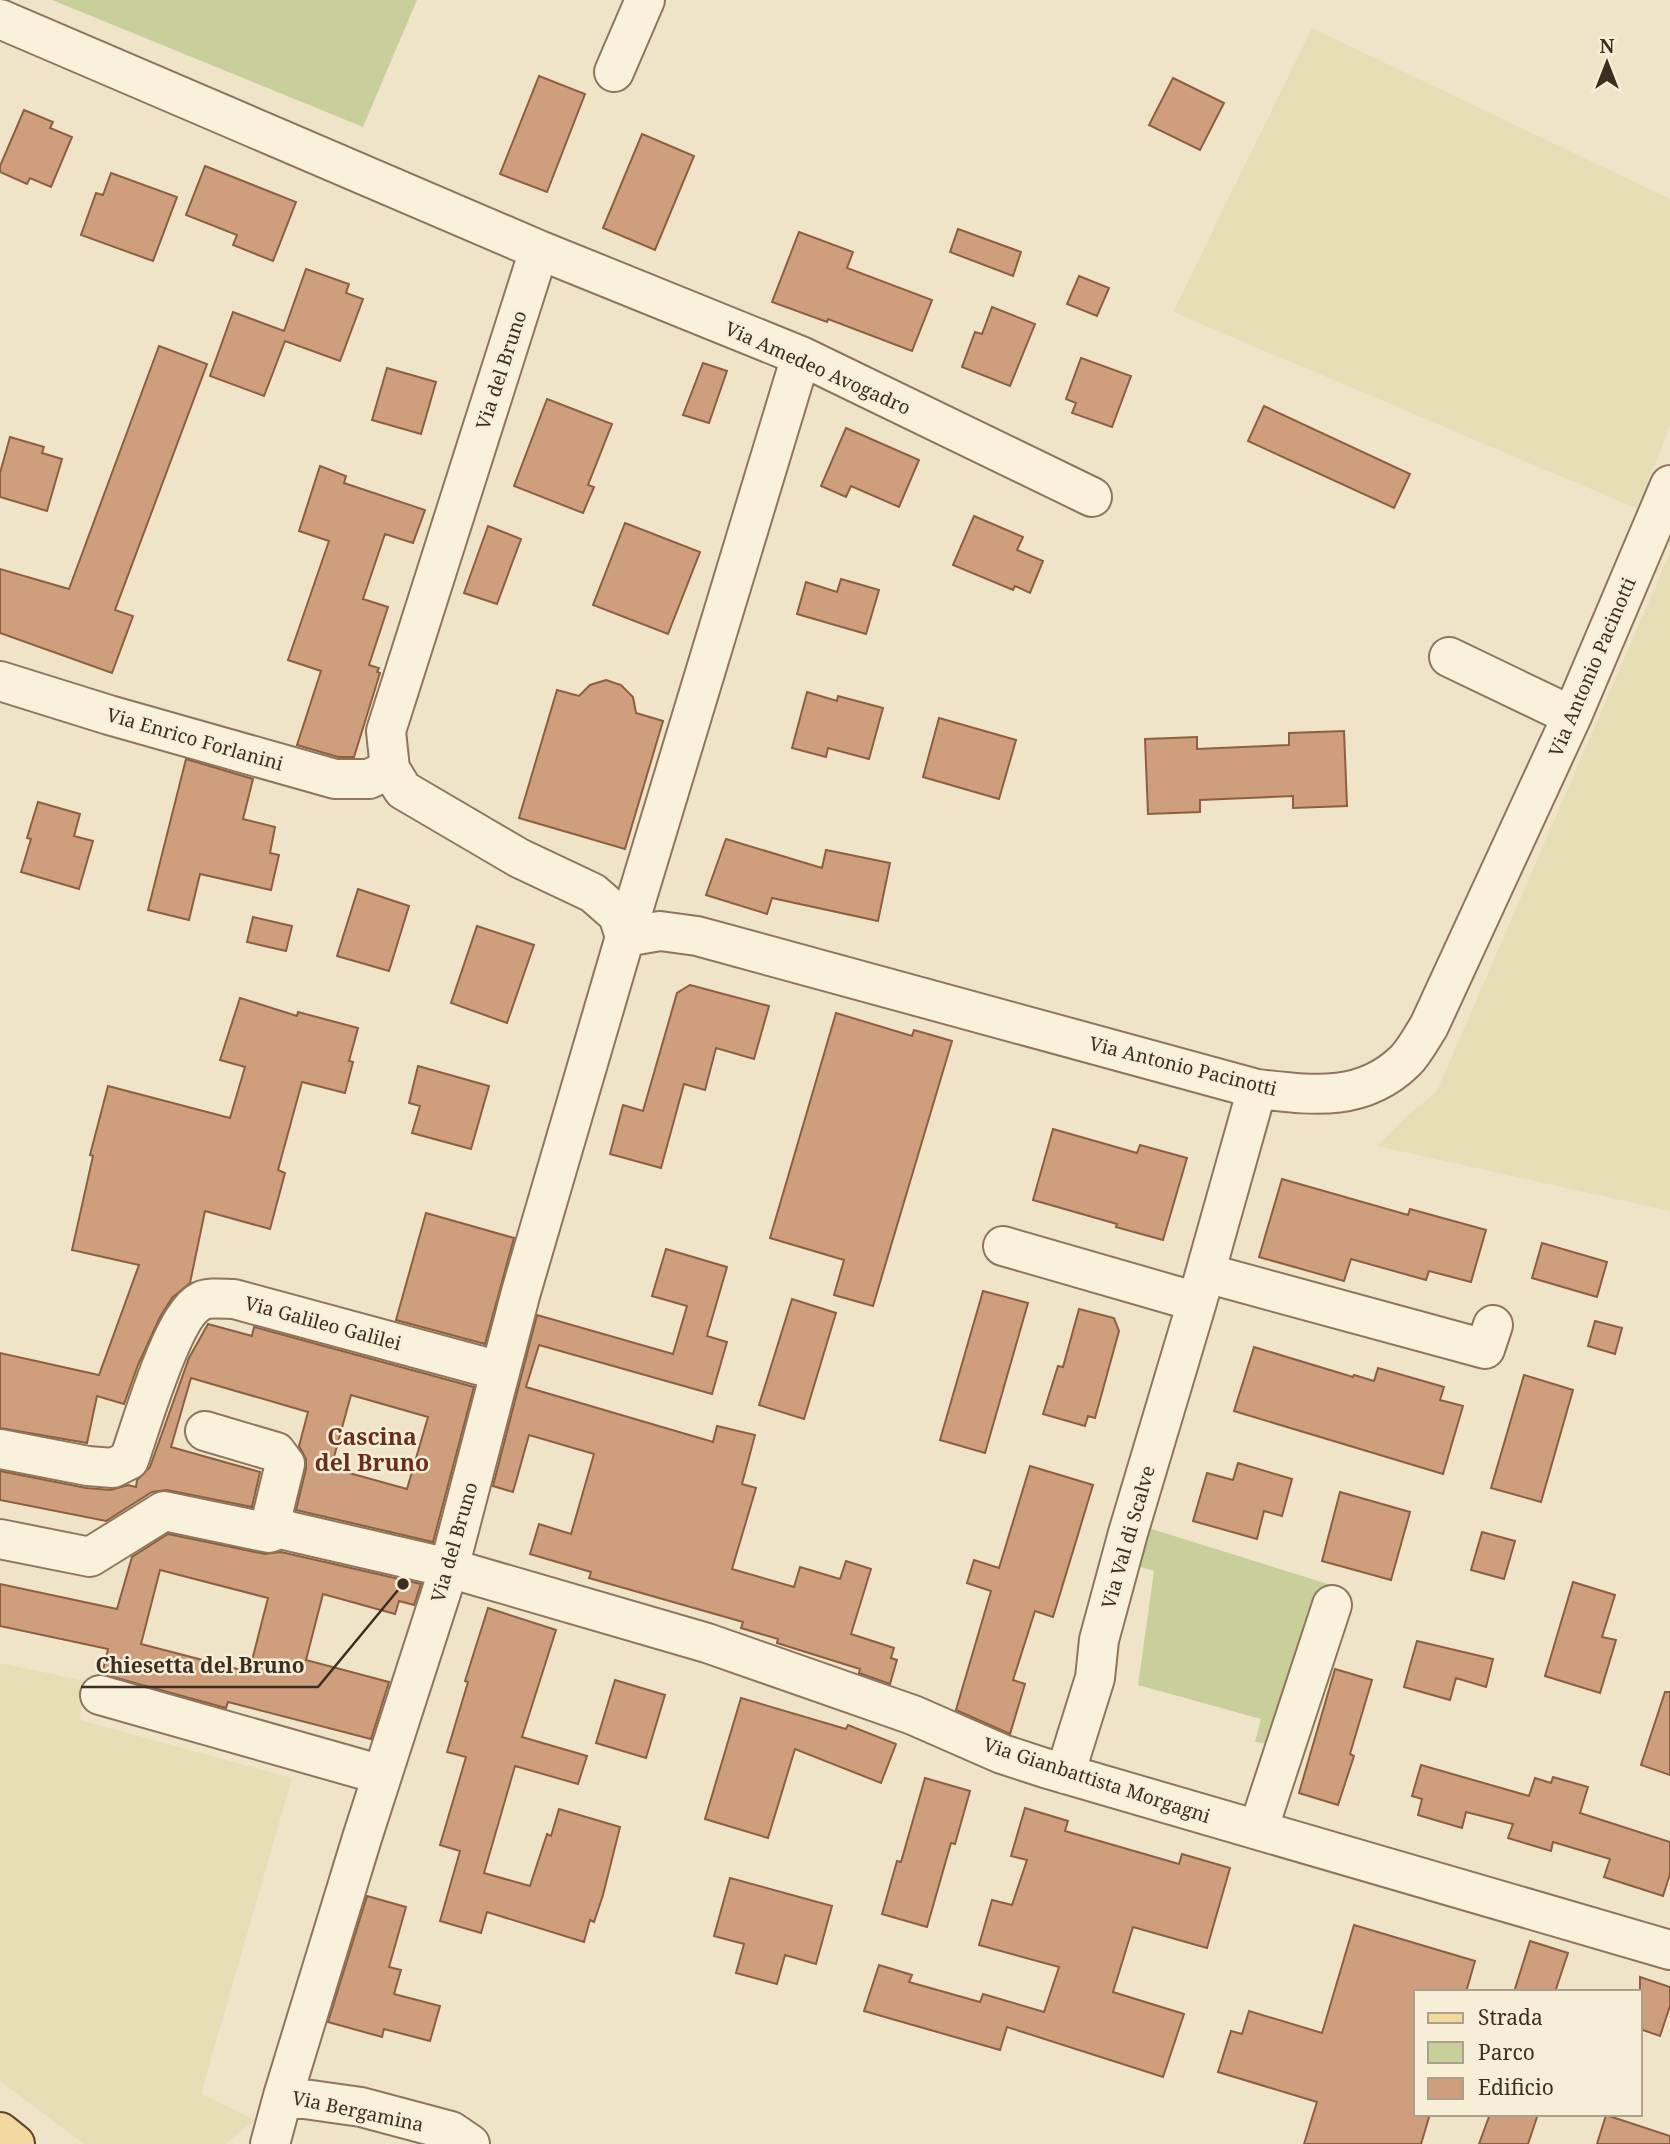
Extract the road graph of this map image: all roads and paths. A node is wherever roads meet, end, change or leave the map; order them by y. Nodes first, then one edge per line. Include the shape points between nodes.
1 (645, 0) edge
2 (0, 19) edge
3 (614, 72) dead end
4 (539, 250) junction
5 (801, 356) junction
6 (1670, 485) edge
7 (1092, 498) dead end
8 (1449, 657) dead end
9 (0, 681) edge
10 (1572, 716) junction
11 (390, 769) junction
12 (625, 937) junction
13 (1257, 1089) junction
14 (1003, 1246) dead end
15 (1201, 1287) junction
16 (1493, 1325) dead end
17 (500, 1371) junction
18 (205, 1431) dead end
19 (0, 1449) edge
20 (280, 1530) junction
21 (0, 1539) edge
22 (449, 1568) junction
23 (1332, 1605) dead end
24 (100, 1695) dead end
25 (1065, 1774) junction
26 (382, 1775) junction
27 (1258, 1830) junction
28 (1670, 1950) edge
29 (283, 2096) junction
30 (0, 2130) edge
31 (15, 2144) edge
32 (27, 2144) edge
33 (270, 2144) edge
34 (470, 2144) edge

1 - 3 street
2 - 4 street
4 - 5 street, Via Amedeo Avogadro
4 - 11 street, Via del Bruno via 386,731
5 - 7 street, Via Amedeo Avogadro
5 - 12 street, Via del Bruno
6 - 10 street, Via Antonio Pacinotti
8 - 10 street
9 - 11 street, Via Enrico Forlanini via 335,779 369,779
10 - 13 street, Via Antonio Pacinotti via 1429,1026 1406,1060 1382,1080 1346,1093
11 - 12 street via 404,790 519,858 593,894 618,915
12 - 13 street, Via Antonio Pacinotti via 660,931 697,936
12 - 17 street, Via del Bruno
13 - 15 street, Via Val di Scalve
14 - 15 street
15 - 16 street via 1485,1349
15 - 25 street, Via Val di Scalve via 1128,1533 1099,1640 1093,1687
17 - 19 street, Via Galileo Galilei via 234,1299 201,1301 183,1318 130,1460 113,1468 88,1466
17 - 22 street, Via del Bruno
18 - 20 street via 276,1452 285,1464 273,1513
20 - 21 street, Via Gianbattista Morgagni via 269,1533 164,1511 90,1557
20 - 22 street, Via Gianbattista Morgagni
22 - 25 street, Via Gianbattista Morgagni via 708,1643 913,1714 1002,1754
22 - 26 street, Via del Bruno
23 - 27 street
24 - 26 street
25 - 27 street, Via Gianbattista Morgagni
26 - 29 street, Via del Bruno
27 - 28 street, Via Gianbattista Morgagni
29 - 33 street, Via del Bruno
29 - 34 street, Via Bergamina via 374,2111 451,2131
30 - 31 main road
30 - 32 street

